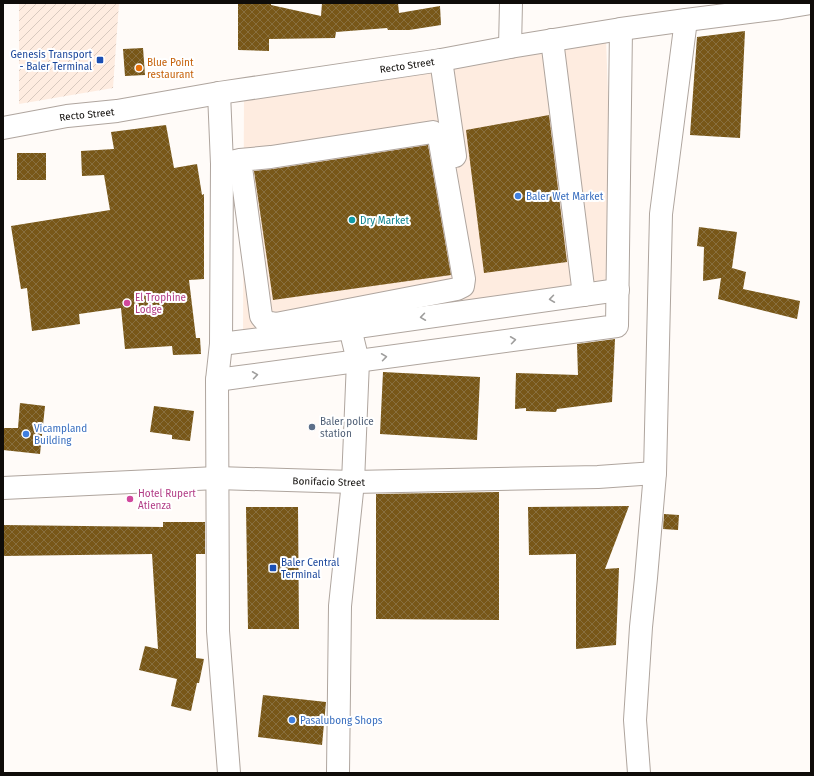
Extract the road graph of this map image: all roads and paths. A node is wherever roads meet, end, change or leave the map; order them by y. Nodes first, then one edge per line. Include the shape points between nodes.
1 (511, 3) edge
2 (811, 3) edge
3 (781, 6) edge
4 (686, 20) junction
5 (621, 29) junction
6 (552, 40) junction
7 (510, 47) junction
8 (441, 60) junction
9 (219, 93) junction
10 (3, 128) edge
11 (231, 162) junction
12 (618, 290) junction
13 (584, 295) junction
14 (477, 309) junction
15 (350, 328) junction
16 (221, 344) junction
17 (476, 345) junction
18 (358, 361) junction
19 (216, 380) junction
20 (655, 474) junction
21 (216, 478) junction
22 (353, 482) junction
23 (3, 488) edge
24 (230, 773) edge
25 (338, 773) edge
26 (639, 773) edge

1 - 7 street
2 - 3 street, Recto Street
3 - 4 street, Recto Street
4 - 5 street, Recto Street
4 - 20 street via 661,214
5 - 6 street, Recto Street
5 - 12 street
6 - 7 street, Recto Street
6 - 13 street
7 - 8 street, Recto Street
8 - 9 street, Recto Street
8 - 14 street
9 - 10 street, Recto Street
9 - 11 street
11 - 11 street via 433,132 439,137 464,279 463,286 457,290 276,324 266,322 261,316
11 - 16 street
12 - 13 street
17 -> 12 street via 617,326
13 -> 14 street
14 -> 15 street
14 - 17 street
15 - 16 street
15 - 18 street
16 - 19 street
18 -> 17 street
19 -> 18 street
18 - 22 street
19 - 21 street
20 - 22 street, Bonifacio Street
20 - 26 street via 635,720
21 - 22 street, Bonifacio Street
21 - 23 street, Bonifacio Street
21 - 24 street via 218,631
22 - 25 street via 340,606

